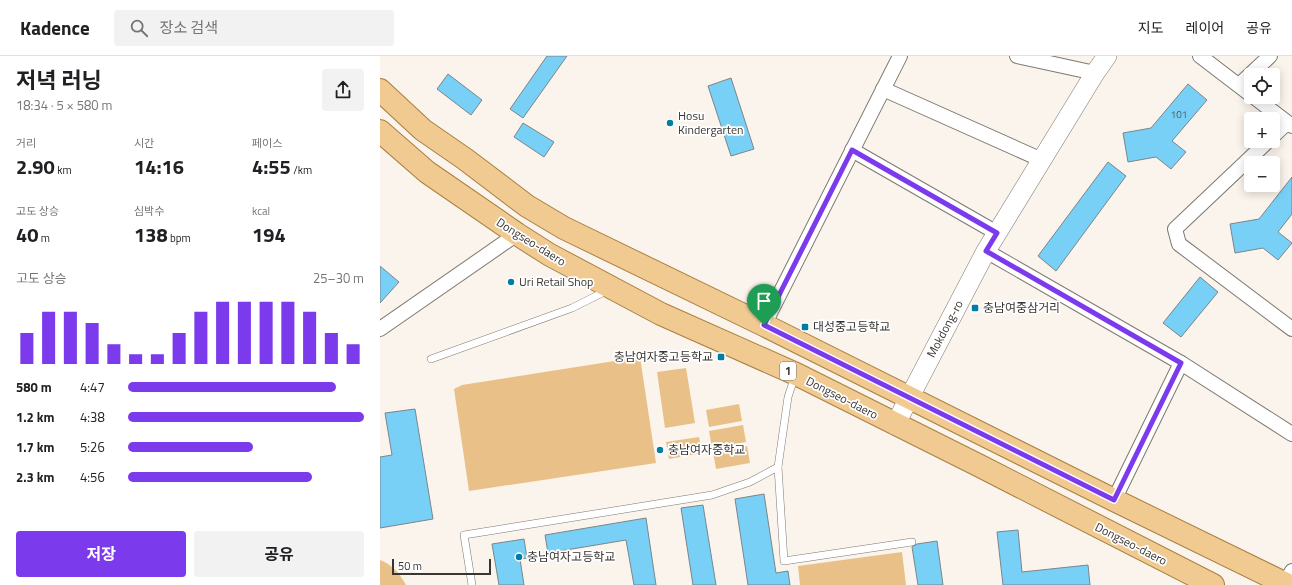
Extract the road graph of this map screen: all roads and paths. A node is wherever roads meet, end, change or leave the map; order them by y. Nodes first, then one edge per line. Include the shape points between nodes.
1 (900, 56) edge
2 (1017, 56) edge
3 (1107, 56) edge
4 (1200, 56) edge
5 (1270, 56) edge
6 (1095, 73) junction
7 (1239, 85) junction
8 (883, 89) junction
9 (1244, 89) edge
10 (380, 90) edge
11 (1263, 104) edge
12 (1290, 124) edge
13 (380, 131) edge
14 (1280, 131) edge
15 (1261, 148) edge
16 (852, 150) junction
17 (1042, 160) junction
18 (997, 233) junction
19 (517, 234) junction
20 (986, 251) junction
21 (612, 288) junction
22 (764, 325) junction
23 (380, 329) edge
24 (1292, 329) edge
25 (431, 359) dead end
26 (1181, 363) junction
27 (796, 374) junction
28 (908, 398) junction
29 (895, 425) junction
30 (1292, 434) edge
31 (778, 467) junction
32 (1114, 500) junction
33 (912, 542) dead end
34 (1288, 580) edge
35 (472, 585) edge
36 (1213, 585) edge

1 - 8 street
2 - 6 street
3 - 6 main road, Mokdong-ro
4 - 7 street
5 - 7 street
6 - 17 main road, Mokdong-ro
7 - 9 street
8 - 16 street
8 - 17 street
10 - 22 main road via 423,130 527,206 564,228
11 - 12 street
12 - 14 street
13 - 19 main road, Dongseo-daero / 1 via 428,172
15 - 24 street via 1176,229 1179,244
16 - 18 street
16 - 22 street
17 - 18 main road, Mokdong-ro
18 - 20 main road, Mokdong-ro
19 - 21 main road, Dongseo-daero / 1
19 - 23 street
20 - 26 street
20 - 28 main road, Mokdong-ro
21 - 25 lane via 572,308
21 - 27 main road, Dongseo-daero / 1 via 661,314
22 - 28 main road
26 - 30 street
26 - 32 street
27 - 29 main road, Dongseo-daero / 1
27 - 31 lane via 788,397
28 - 29 main road, Mokdong-ro
28 - 32 main road
29 - 36 main road, Dongseo-daero / 1
31 - 33 lane via 784,561
31 - 35 lane via 750,482 712,495 464,535
32 - 34 main road

